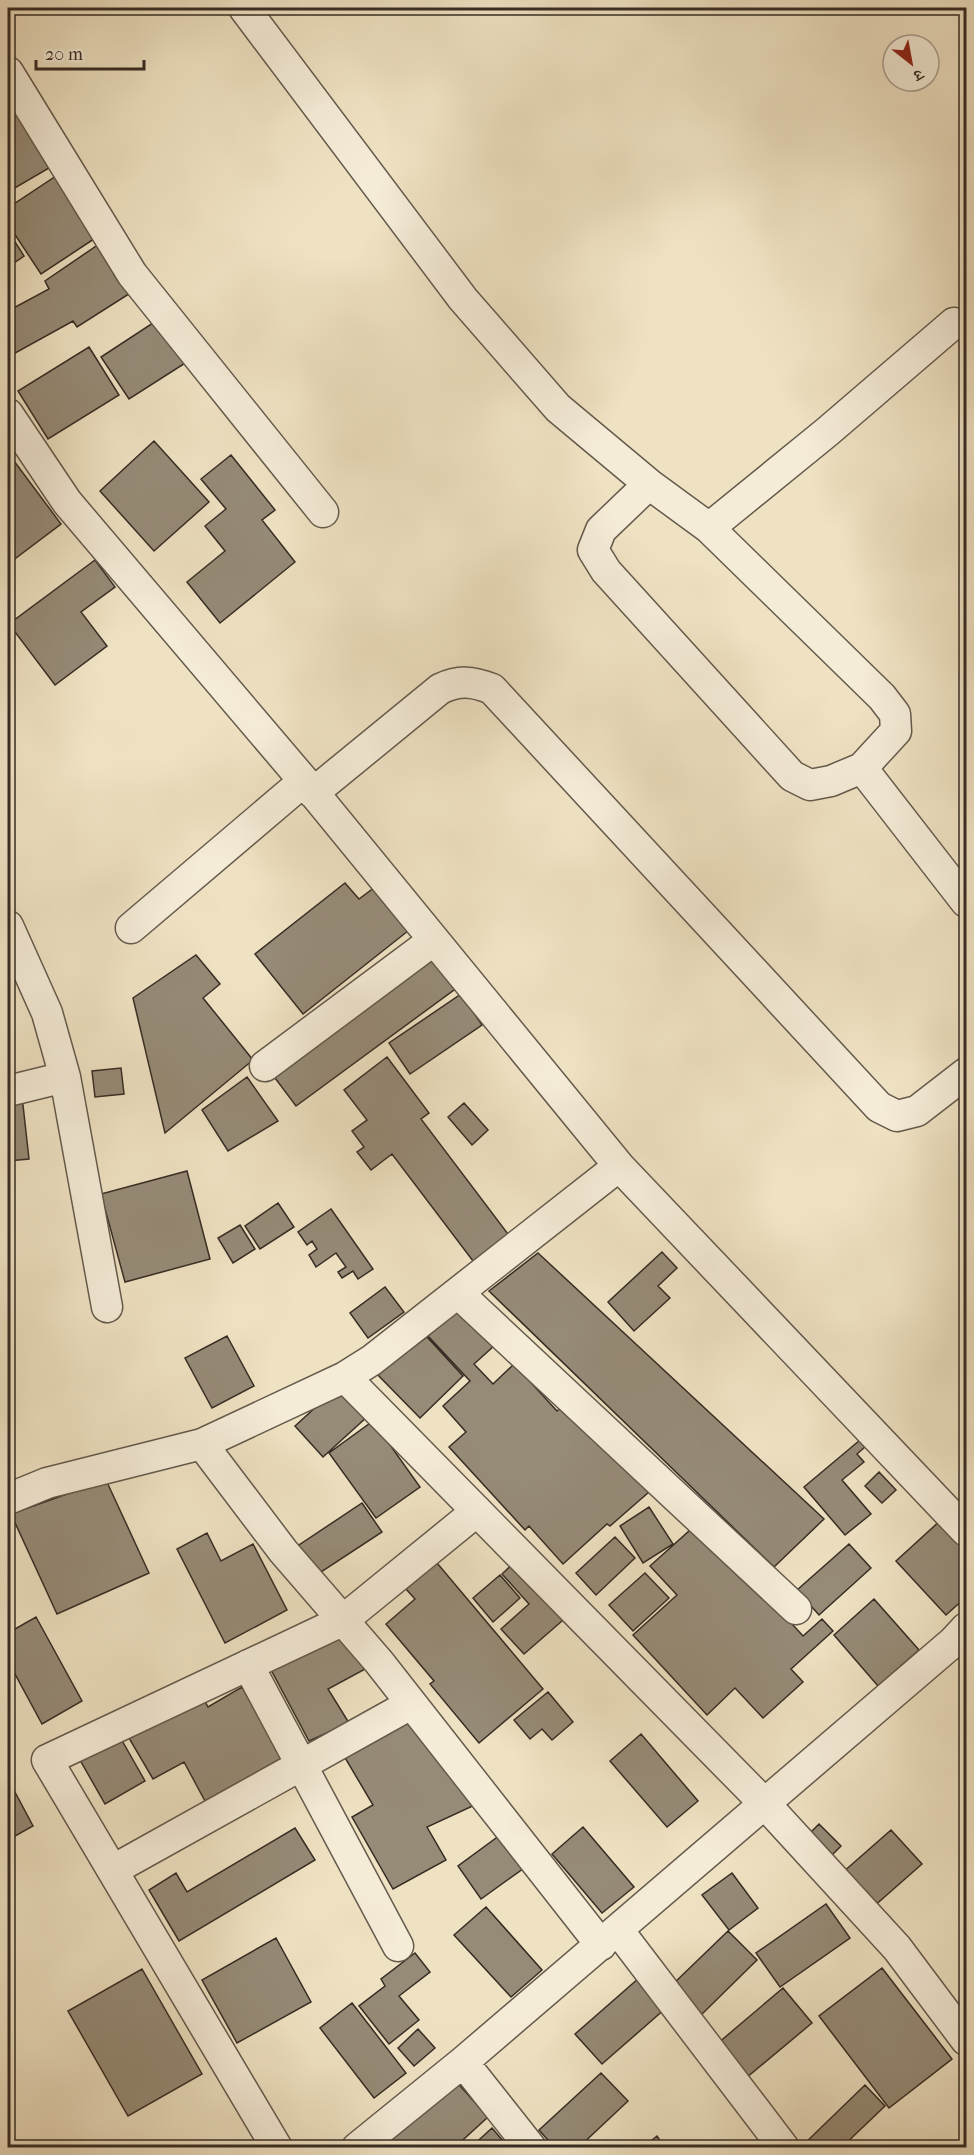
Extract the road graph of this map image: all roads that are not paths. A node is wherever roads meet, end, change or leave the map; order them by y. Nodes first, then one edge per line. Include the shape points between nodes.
1 (244, 8) edge
2 (8, 72) edge
3 (954, 323) dead end
4 (8, 414) edge
5 (649, 484) junction
6 (323, 512) dead end
7 (709, 528) junction
8 (862, 768) junction
9 (308, 787) junction
10 (966, 902) edge
11 (8, 926) edge
12 (131, 928) dead end
13 (434, 940) junction
14 (265, 1066) dead end
15 (966, 1073) edge
16 (65, 1077) junction
17 (8, 1091) edge
18 (619, 1166) junction
19 (458, 1293) junction
20 (107, 1307) dead end
21 (345, 1377) junction
22 (202, 1444) junction
23 (8, 1499) edge
24 (477, 1511) junction
25 (966, 1531) edge
26 (796, 1609) dead end
27 (342, 1621) junction
28 (962, 1643) edge
29 (248, 1665) junction
30 (411, 1704) junction
31 (301, 1766) junction
32 (765, 1803) junction
33 (113, 1870) junction
34 (610, 1938) junction
35 (398, 1946) dead end
36 (966, 2040) edge
37 (463, 2062) junction
38 (278, 2148) edge
39 (357, 2148) edge
40 (531, 2148) edge
41 (784, 2148) edge

1 - 5 street via 463,299 558,408
2 - 6 street via 132,274
3 - 7 street
4 - 9 street via 67,502
5 - 7 street
5 - 8 street via 601,530 594,550 606,570 792,776 810,785
7 - 8 street via 895,714 896,731
8 - 10 street
9 - 12 street
9 - 13 street
9 - 15 street via 440,688 456,681 492,688 879,1107 897,1116 917,1111
11 - 16 street via 47,1013
13 - 14 street
13 - 18 street
16 - 17 street
16 - 20 street
18 - 19 street
18 - 25 street
19 - 21 street
19 - 26 street
21 - 22 street
21 - 24 street
22 - 23 street via 47,1483
22 - 27 street
24 - 27 street
24 - 32 street
27 - 29 street
27 - 30 street
28 - 32 street
29 - 31 street
29 - 33 street via 47,1760
30 - 31 street
30 - 34 street
31 - 33 street
31 - 35 street
32 - 34 street
32 - 36 street via 897,1948
33 - 38 street
34 - 37 street
34 - 41 street
37 - 39 street
37 - 40 street

